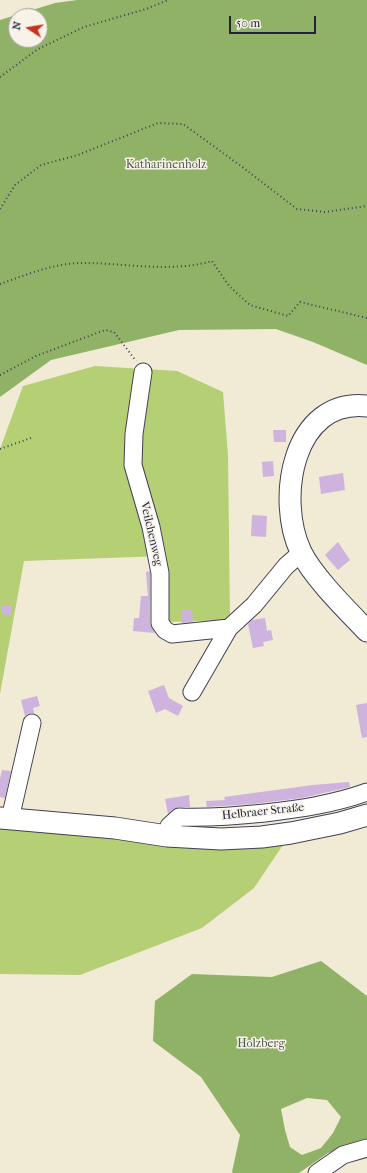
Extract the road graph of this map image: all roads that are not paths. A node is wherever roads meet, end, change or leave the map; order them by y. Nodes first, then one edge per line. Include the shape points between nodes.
1 (143, 372) road end
2 (367, 406) edge
3 (302, 552) junction
4 (230, 628) junction
5 (367, 631) edge
6 (192, 692) dead end
7 (32, 723) dead end
8 (367, 792) edge
9 (367, 815) edge
10 (5, 819) edge
11 (167, 836) junction
12 (367, 1148) edge
13 (317, 1173) edge

1 - 4 street, Veilchenweg via 134,434 133,465 151,527 160,573 160,623 172,634
2 - 3 main road via 343,408 322,418 310,430 300,449 293,471 290,503 293,528
3 - 4 street
3 - 5 main road via 328,587
4 - 6 street
7 - 10 street
8 - 11 street, Helbraer Straße via 348,799 294,810 227,817 179,817 169,826
9 - 11 main road, Helbraer Straße via 340,823 262,837 221,839
10 - 11 main road, Helbraer Straße via 115,828
12 - 13 street via 342,1155

